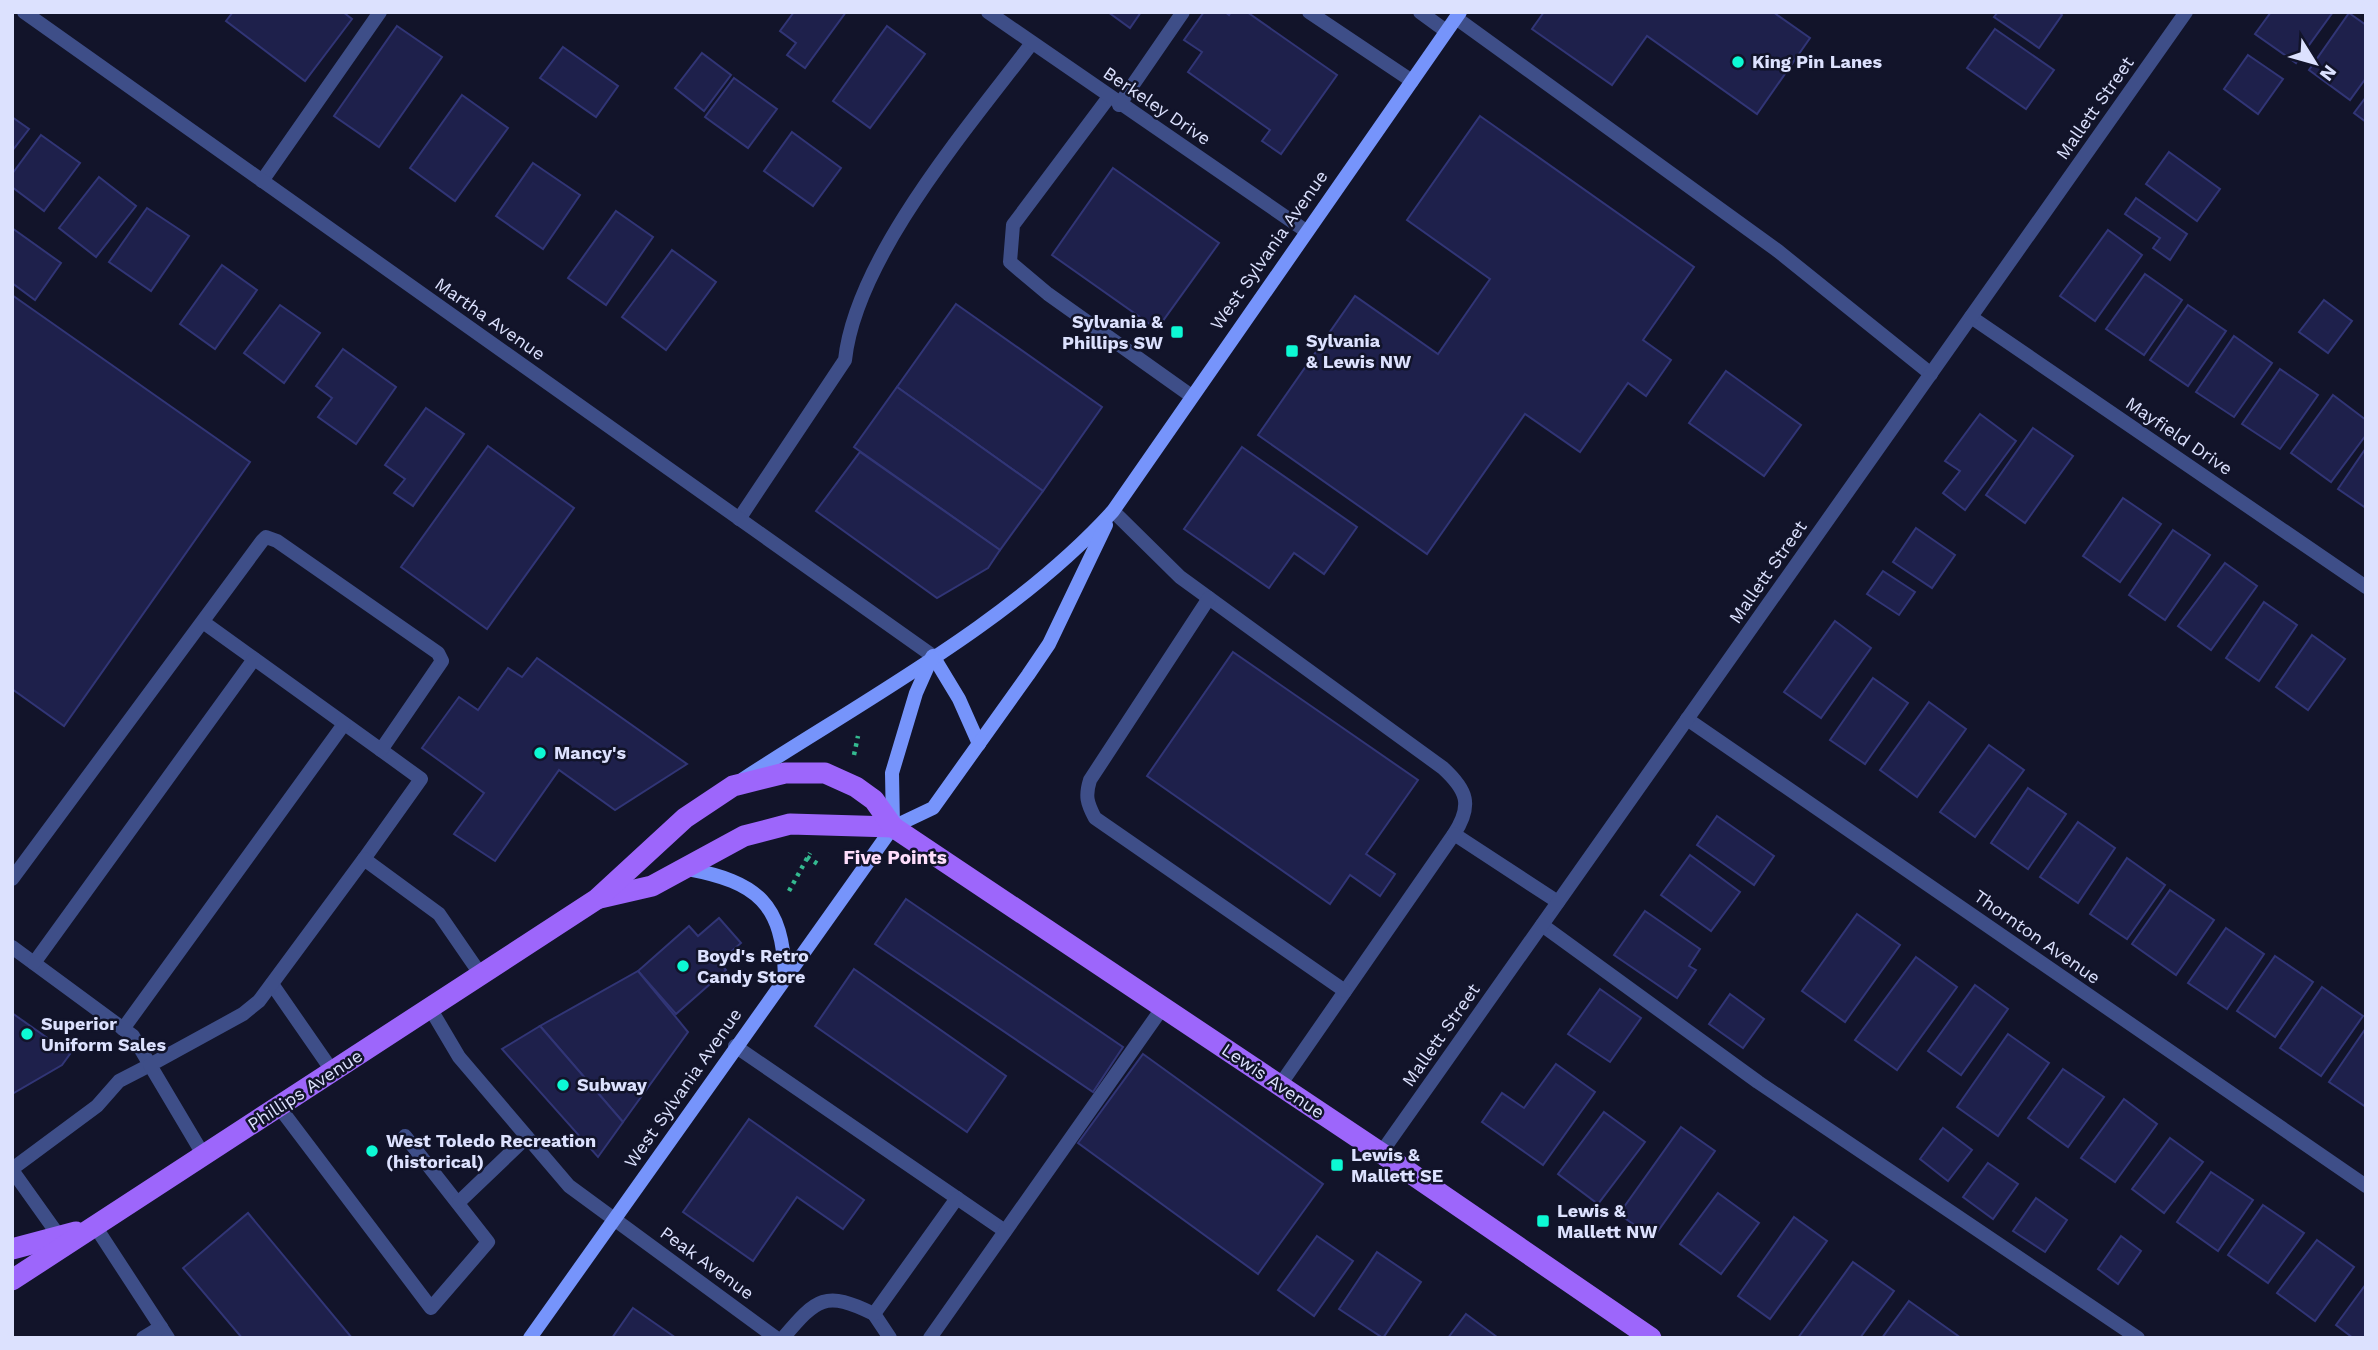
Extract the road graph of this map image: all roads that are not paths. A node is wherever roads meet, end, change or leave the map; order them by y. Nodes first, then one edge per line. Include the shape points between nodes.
1 (24, 12) edge
2 (380, 12) edge
3 (988, 12) edge
4 (1183, 12) edge
5 (1309, 12) edge
6 (1420, 12) edge
7 (2186, 12) edge
8 (1458, 15) edge
9 (1446, 31) junction
10 (1032, 43) junction
11 (1412, 80) junction
12 (1114, 101) junction
13 (262, 181) junction
14 (1306, 231) junction
15 (1971, 317) junction
16 (1931, 374) junction
17 (1190, 396) junction
18 (1113, 511) junction
19 (739, 519) junction
20 (2366, 587) edge
21 (1209, 598) junction
22 (203, 622) junction
23 (933, 656) junction
24 (254, 659) junction
25 (1687, 719) junction
26 (344, 724) junction
27 (979, 744) junction
28 (381, 750) junction
29 (733, 786) junction
30 (893, 827) junction
31 (1454, 834) junction
32 (364, 859) junction
33 (688, 869) junction
34 (12, 879) edge
35 (597, 899) junction
36 (1558, 902) junction
37 (1542, 925) junction
38 (12, 947) edge
39 (34, 963) junction
40 (481, 975) junction
41 (785, 977) junction
42 (272, 984) junction
43 (1345, 991) junction
44 (1163, 1007) junction
45 (430, 1008) junction
46 (123, 1029) junction
47 (735, 1046) junction
48 (150, 1065) junction
49 (333, 1072) junction
50 (1280, 1086) junction
51 (279, 1107) junction
52 (405, 1136) dead end
53 (527, 1137) junction
54 (1381, 1153) junction
55 (204, 1156) junction
56 (12, 1170) edge
57 (2366, 1186) edge
58 (957, 1198) junction
59 (459, 1202) junction
60 (614, 1219) junction
61 (95, 1226) junction
62 (1005, 1231) junction
63 (60, 1236) junction
64 (12, 1249) edge
65 (12, 1280) edge
66 (874, 1314) junction
67 (164, 1332) edge
68 (143, 1338) edge
69 (530, 1338) edge
70 (776, 1338) edge
71 (783, 1338) edge
72 (890, 1338) edge
73 (930, 1338) edge
74 (1651, 1338) edge
75 (2137, 1338) edge

1 - 13 street, Martha Avenue
2 - 13 street
3 - 10 street, Berkeley Drive
4 - 12 street
5 - 11 street
6 - 9 street
7 - 15 street, Mallett Street
8 - 9 main road, West Sylvania Avenue
8 - 16 street via 1778,251
9 - 11 main road, West Sylvania Avenue
10 - 12 street, Berkeley Drive
10 - 19 street via 937,169 887,246 848,329 845,360
11 - 14 main road, West Sylvania Avenue
12 - 14 street, Berkeley Drive
12 - 17 street via 1013,225 1010,262
13 - 19 street, Martha Avenue
14 - 17 main road, West Sylvania Avenue
15 - 16 street, Mallett Street
15 - 20 street, Mayfield Drive
16 - 25 street, Mallett Street
17 - 18 main road, West Sylvania Avenue
18 - 21 street via 1180,577
18 - 23 main road, West Sylvania Avenue via 1075,553
18 - 27 main road, West Sylvania Avenue via 1049,644
19 - 23 street, Martha Avenue
21 - 31 street via 1460,783 1466,800 1464,818
21 - 43 street via 1090,780 1085,794 1088,804 1095,818
22 - 24 street
22 - 28 street via 262,541 272,538 438,653 440,666
22 - 34 street
23 - 27 main road
23 - 29 main road, West Sylvania Avenue
23 - 30 main road via 916,692 892,773
24 - 26 street
24 - 39 street
25 - 36 street, Mallett Street
25 - 57 street, Thornton Avenue
26 - 28 street
26 - 46 street
27 - 30 main road, West Sylvania Avenue via 933,808
28 - 32 street via 421,779
29 - 30 main road, Phillips Avenue via 785,773 825,773 874,800
29 - 35 main road, Phillips Avenue via 685,818
30 - 33 main road, Phillips Avenue via 790,824 744,836
30 - 41 main road, West Sylvania Avenue
30 - 44 main road, Lewis Avenue
31 - 36 street
31 - 43 street
32 - 40 street via 439,914
32 - 42 street
33 - 35 main road, Phillips Avenue via 652,886
33 - 41 main road via 725,876 752,889 771,913 784,941
35 - 40 main road, Phillips Avenue
36 - 37 street, Mallett Street
37 - 54 street, Mallett Street
37 - 75 street via 1758,1082
38 - 39 street
39 - 46 street
40 - 45 main road, Phillips Avenue
41 - 47 main road, West Sylvania Avenue
42 - 48 street via 243,1014
42 - 49 street
43 - 50 street
44 - 50 main road, Lewis Avenue
44 - 62 street
45 - 49 main road, Phillips Avenue
45 - 53 street, Peak Avenue via 459,1057
46 - 48 street
47 - 58 street
47 - 60 main road, West Sylvania Avenue
48 - 55 street
48 - 56 street via 119,1081 97,1106
49 - 51 main road, Phillips Avenue
50 - 54 main road, Lewis Avenue
51 - 55 main road, Phillips Avenue
51 - 59 street via 431,1308 488,1242
52 - 59 street
53 - 59 street
53 - 60 street, Peak Avenue via 569,1186
54 - 74 main road, Lewis Avenue
55 - 61 main road, Phillips Avenue
56 - 63 street
58 - 62 street
58 - 66 street
60 - 69 main road, West Sylvania Avenue
60 - 70 street, Peak Avenue
61 - 63 main road
61 - 65 main road, Phillips Avenue
61 - 67 street
62 - 73 street
63 - 64 main road
66 - 71 street via 839,1299 823,1300 809,1307
66 - 72 street
67 - 68 street

